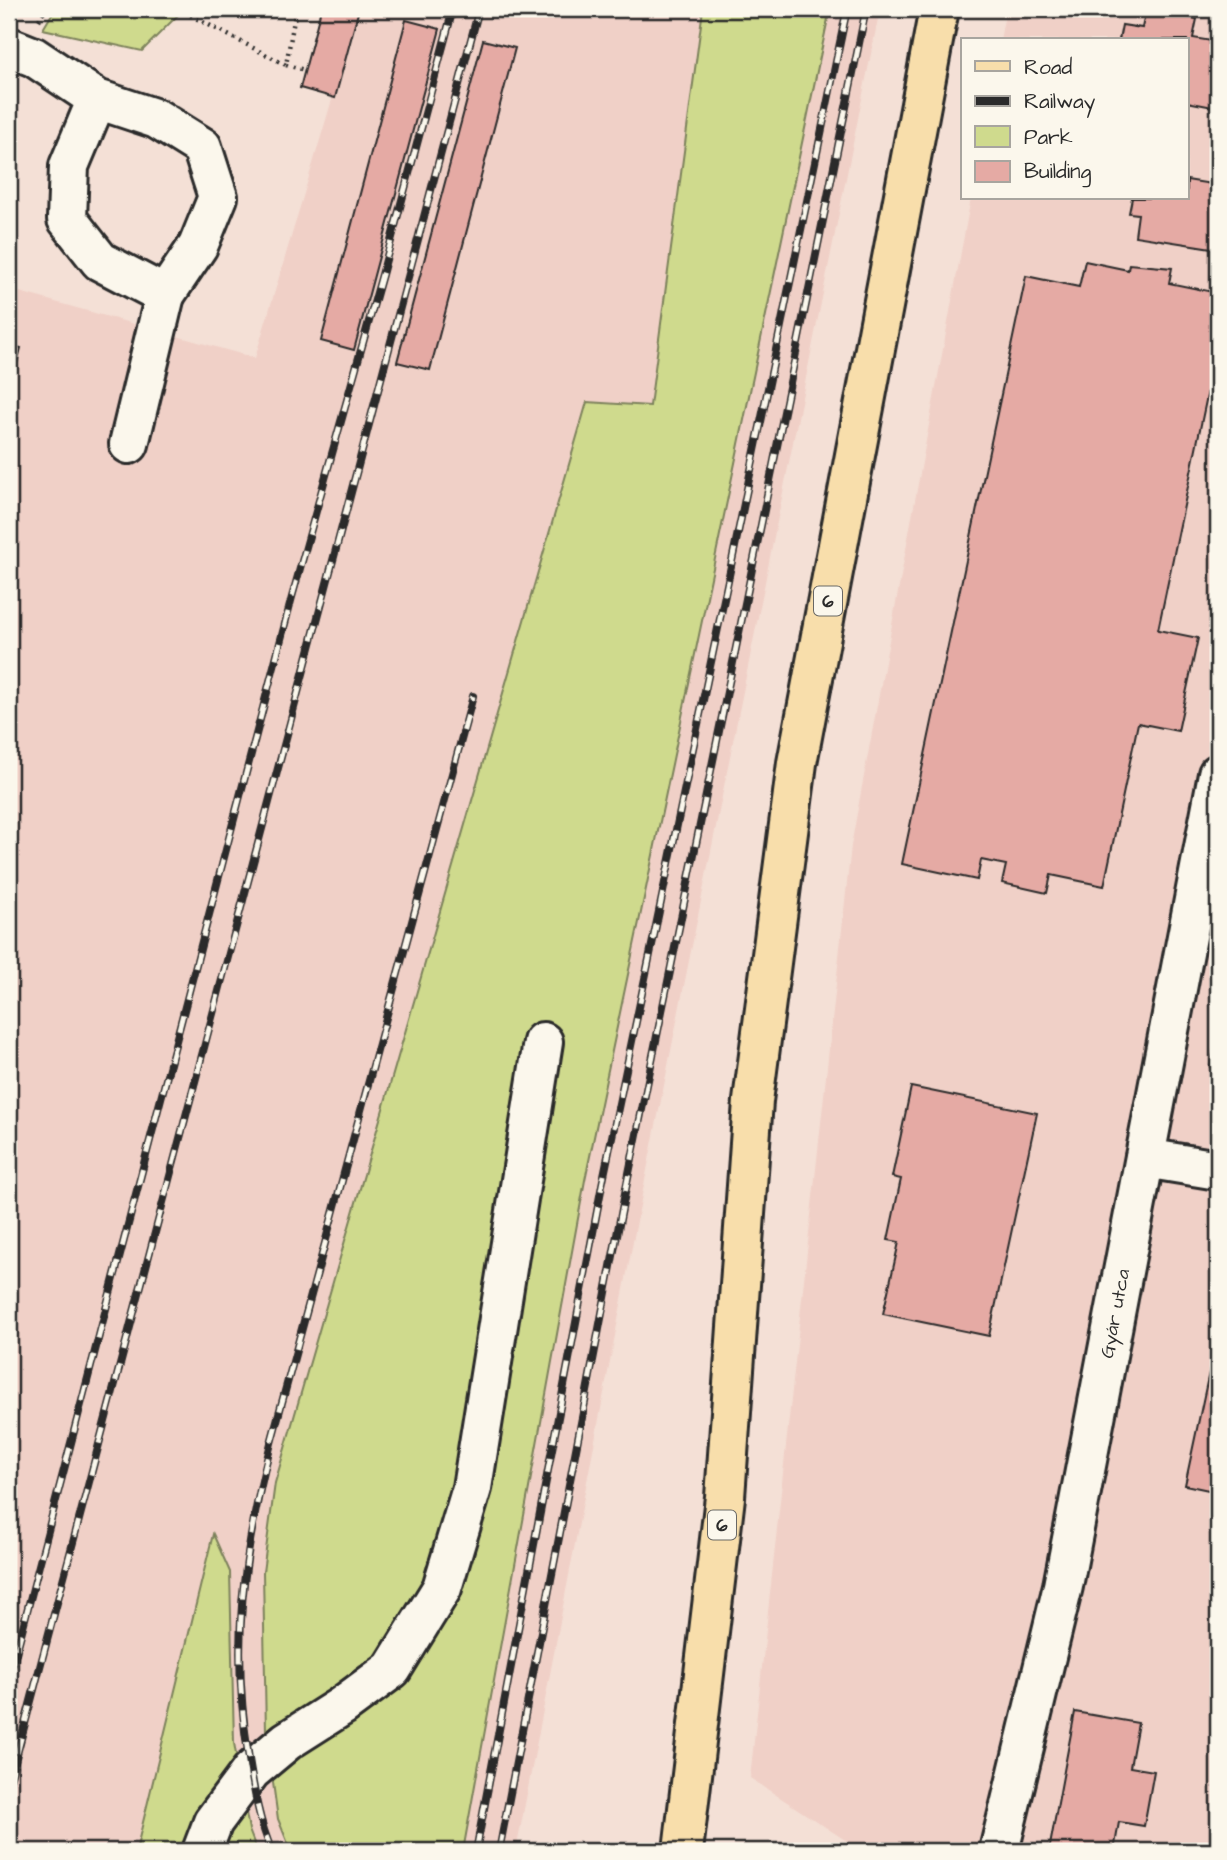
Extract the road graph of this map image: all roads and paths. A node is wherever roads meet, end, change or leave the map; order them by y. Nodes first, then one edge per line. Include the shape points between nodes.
1 (178, 9) edge
2 (296, 9) edge
3 (939, 9) edge
4 (9, 47) edge
5 (286, 65) junction
6 (305, 70) dead end
7 (97, 99) junction
8 (165, 295) junction
9 (129, 444) dead end
10 (1218, 774) edge
11 (543, 1042) dead end
12 (1145, 1158) junction
13 (1218, 1170) edge
14 (202, 1851) edge
15 (683, 1851) edge
16 (999, 1851) edge

1 - 5 path
2 - 5 path
3 - 15 main road, 6 via 797,764 752,1101 725,1497
4 - 7 street via 34,57
5 - 6 path
7 - 8 street via 69,166 67,219 100,261
7 - 8 street via 156,119 202,147 218,197 198,246
8 - 9 street
10 - 12 street, Gyár utca
11 - 14 street via 472,1488 442,1587 392,1669 251,1771 213,1822
12 - 13 street
12 - 16 street, Gyár utca via 1063,1586

